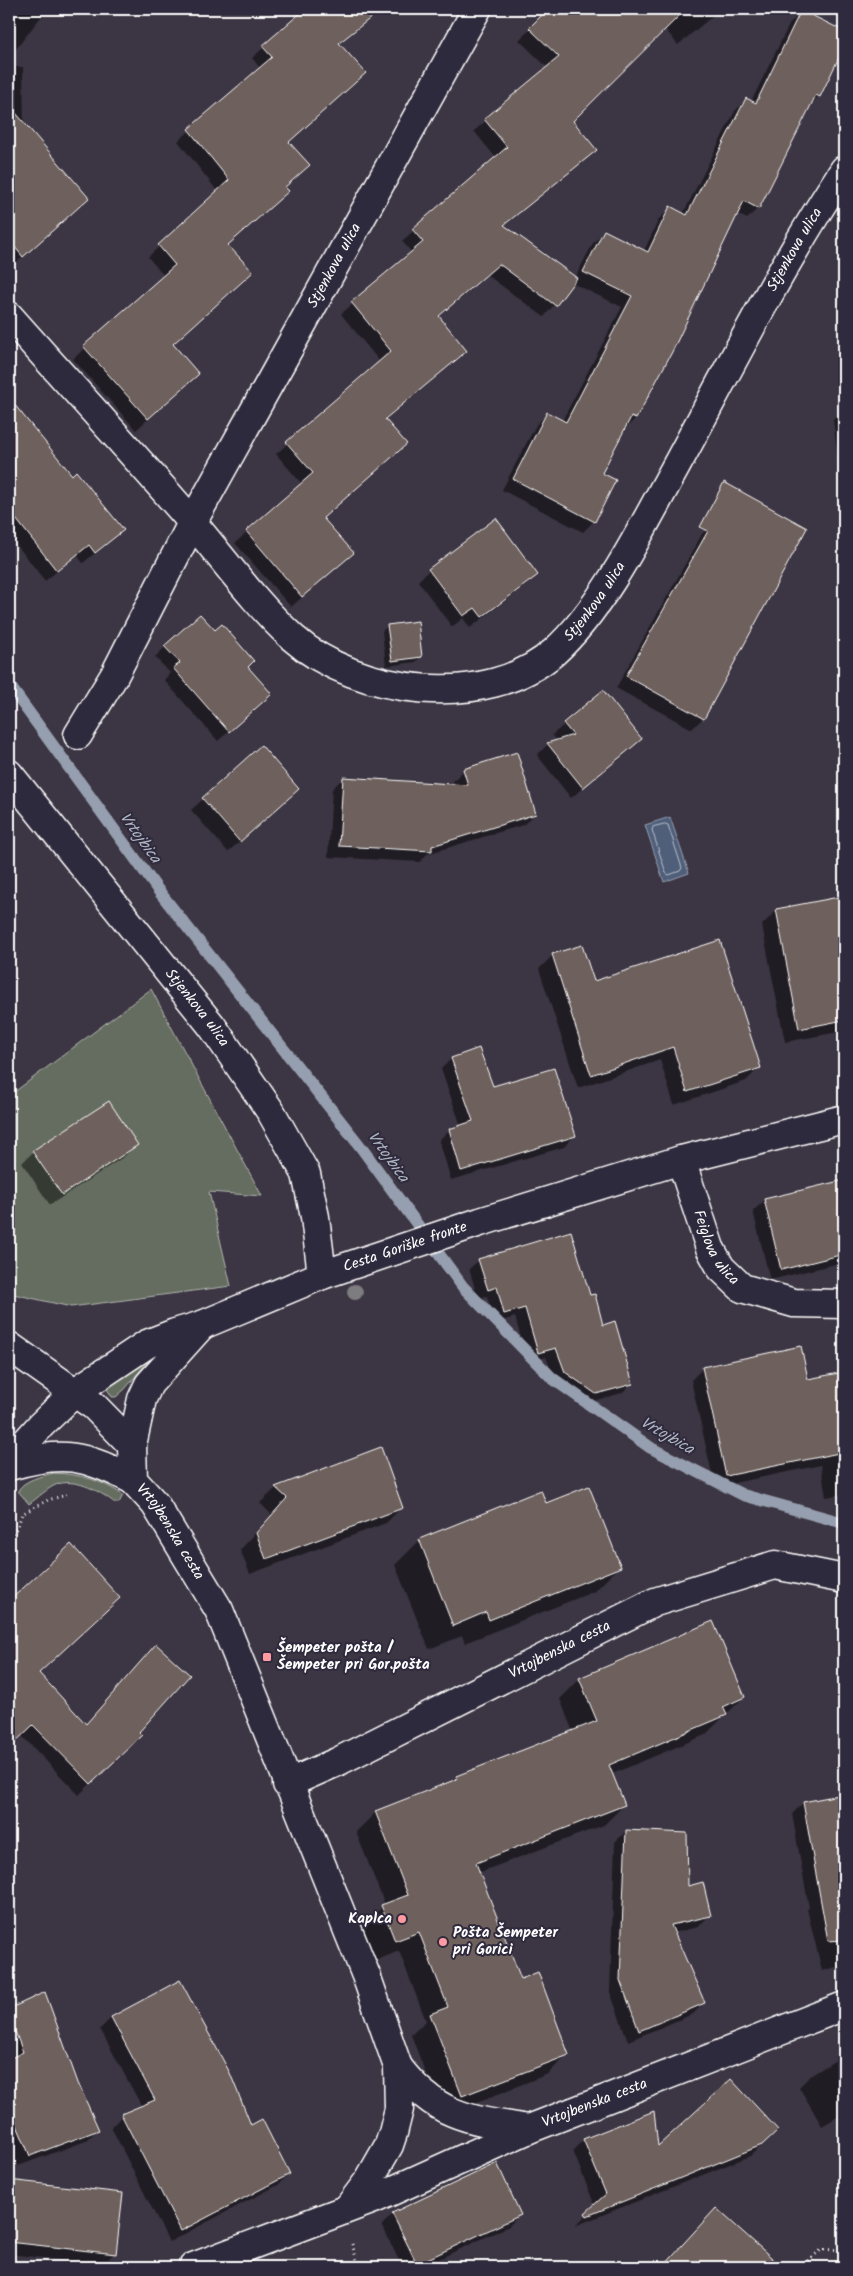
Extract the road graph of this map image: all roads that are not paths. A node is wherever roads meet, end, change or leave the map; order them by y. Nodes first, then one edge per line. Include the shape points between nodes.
1 (477, 9) edge
2 (844, 170) edge
3 (9, 316) edge
4 (192, 523) junction
5 (78, 734) dead end
6 (9, 774) edge
7 (844, 1119) edge
8 (682, 1160) junction
9 (322, 1275) junction
10 (844, 1304) edge
11 (202, 1324) junction
12 (10, 1350) edge
13 (75, 1392) junction
14 (132, 1445) junction
15 (9, 1461) edge
16 (9, 1466) edge
17 (133, 1480) junction
18 (844, 1579) edge
19 (287, 1784) junction
20 (844, 2006) edge
21 (398, 2067) junction
22 (529, 2129) junction
23 (348, 2208) junction
24 (193, 2267) edge

1 - 4 street, Stjenkova ulica
2 - 4 street, Stjenkova ulica via 759,314 595,607 555,651 531,669 495,684 448,689 405,686 362,676 325,660 294,639 235,576
3 - 4 street, Stjenkova ulica
4 - 5 street, Stjenkova ulica via 114,676
6 - 9 street, Stjenkova ulica via 212,1026 272,1112 306,1174
7 - 8 street, Cesta Goriške fronte
8 - 9 street, Cesta Goriške fronte
8 - 10 street, Feiglova ulica via 710,1248 721,1268 742,1288 794,1303
9 - 11 street, Cesta Goriške fronte
11 - 13 street, Cesta Goriške fronte via 147,1344
11 - 14 street, Vrtojbenska cesta via 149,1384 142,1399
12 - 13 street
13 - 14 street via 94,1406
13 - 15 street, Cesta Goriške fronte
14 - 17 street, Vrtojbenska cesta
16 - 17 street via 38,1458 65,1456 100,1463
17 - 19 street, Vrtojbenska cesta via 155,1504 218,1610
18 - 19 street, Vrtojbenska cesta via 775,1565 655,1602 346,1758
19 - 21 street, Vrtojbenska cesta via 367,1978
20 - 22 street, Vrtojbenska cesta
21 - 22 street via 425,2098 445,2109 478,2121
21 - 23 street, Vrtojbenska cesta via 399,2109 389,2145
22 - 23 street, Vrtojbenska cesta
23 - 24 street, Vrtojbenska cesta

